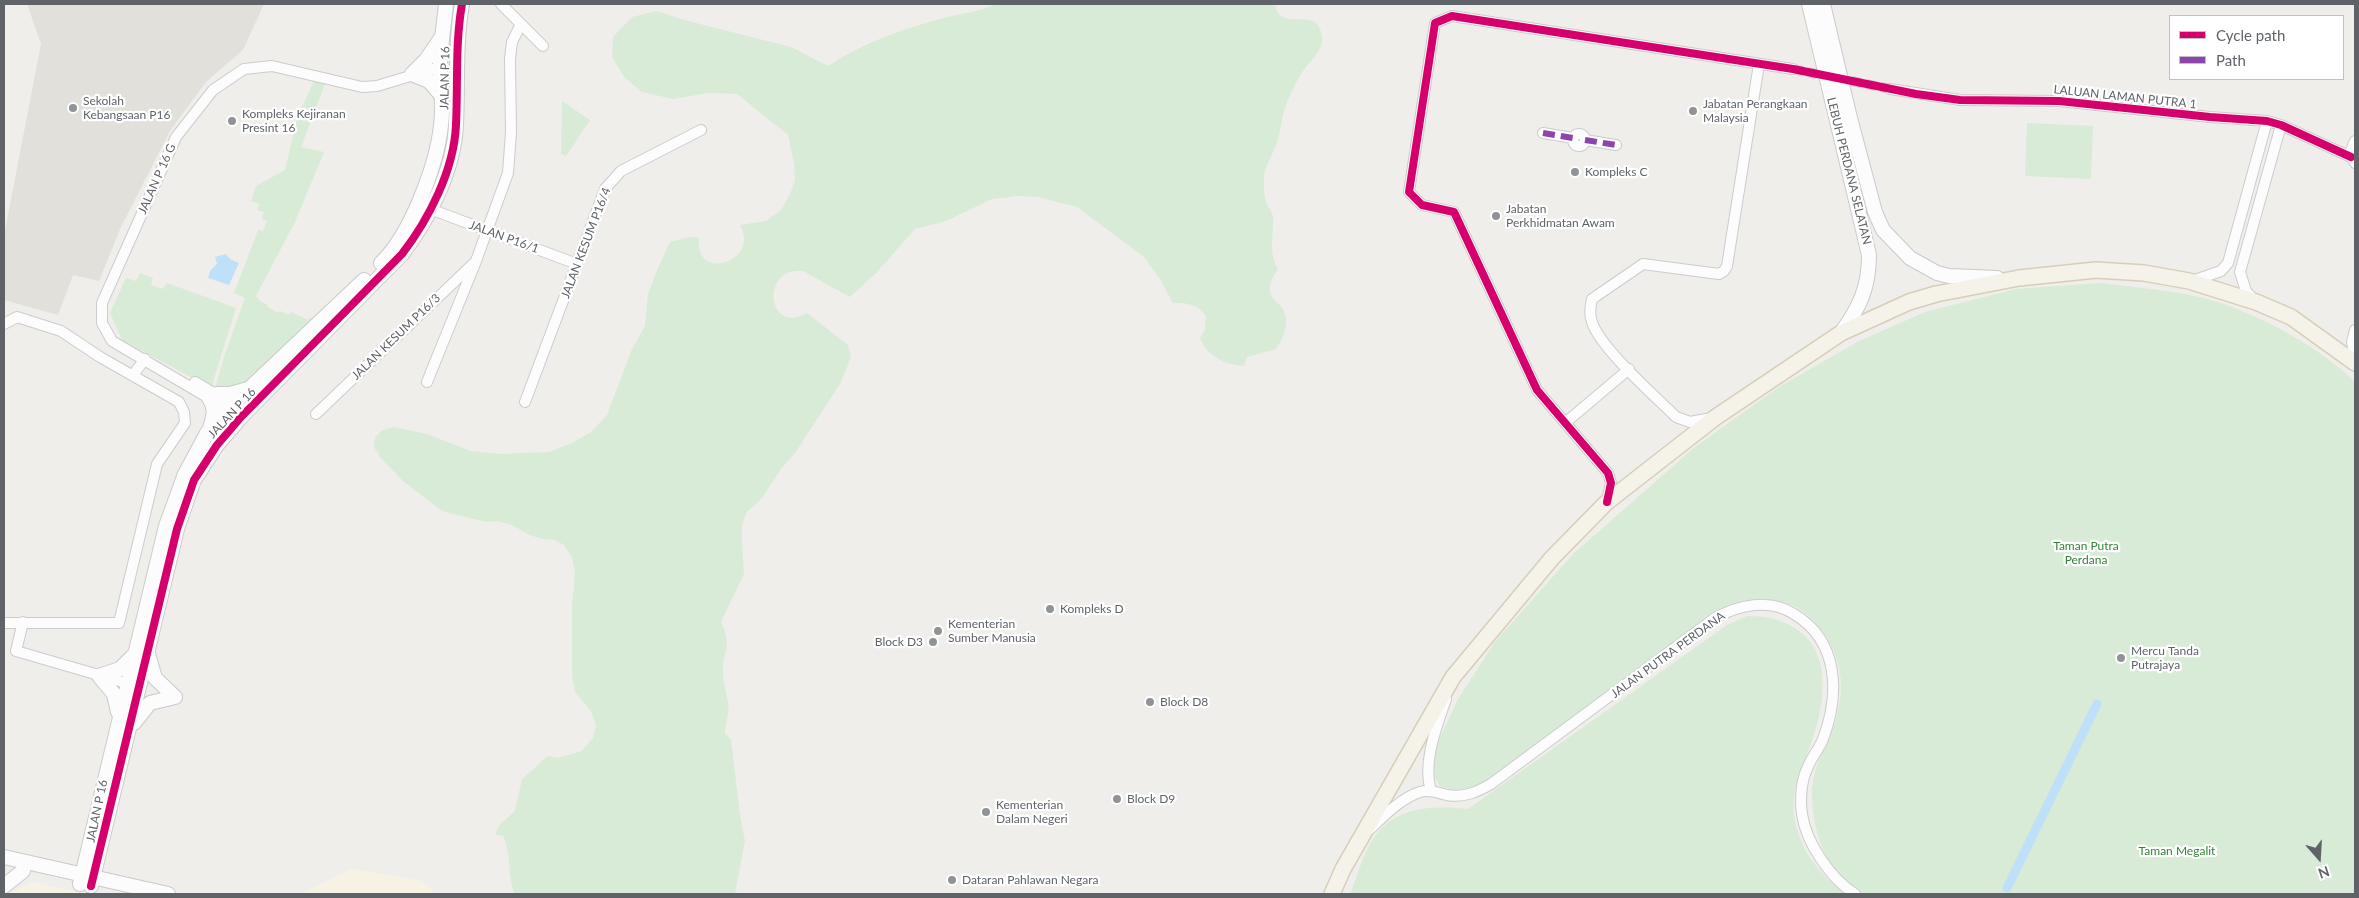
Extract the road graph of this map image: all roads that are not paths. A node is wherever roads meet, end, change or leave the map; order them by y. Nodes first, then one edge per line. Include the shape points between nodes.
1 (446, 4) edge
2 (500, 4) edge
3 (1809, 4) edge
4 (1823, 4) edge
5 (461, 6) edge
6 (521, 24) junction
7 (443, 35) junction
8 (543, 46) dead end
9 (1759, 64) junction
10 (440, 66) junction
11 (1793, 69) tunnel mouth
12 (412, 74) junction
13 (1890, 89) tunnel mouth
14 (441, 95) junction
15 (2267, 121) junction
16 (2281, 125) junction
17 (456, 127) junction
18 (701, 130) dead end
19 (1544, 133) dead end
20 (2355, 141) edge
21 (1616, 145) dead end
22 (2353, 160) edge
23 (430, 209) junction
24 (487, 231) junction
25 (476, 261) junction
26 (577, 264) junction
27 (2019, 278) junction
28 (2189, 281) junction
29 (2256, 302) junction
30 (4, 324) edge
31 (2355, 330) edge
32 (1841, 333) junction
33 (2355, 358) edge
34 (145, 359) junction
35 (2355, 363) edge
36 (1629, 369) junction
37 (133, 375) junction
38 (427, 382) dead end
39 (250, 389) junction
40 (213, 396) junction
41 (525, 402) dead end
42 (231, 407) junction
43 (316, 414) dead end
44 (244, 415) junction
45 (1716, 417) junction
46 (1565, 423) junction
47 (210, 429) junction
48 (1607, 502) junction
49 (23, 622) junction
50 (4, 623) edge
51 (141, 654) junction
52 (99, 676) junction
53 (1453, 677) junction
54 (133, 685) junction
55 (119, 718) junction
56 (131, 728) junction
57 (1430, 790) junction
58 (1362, 836) junction
59 (92, 857) junction
60 (4, 862) edge
61 (57, 869) junction
62 (23, 871) junction
63 (87, 881) junction
64 (112, 882) junction
65 (4, 886) edge
66 (129, 894) edge
67 (168, 894) edge
68 (1332, 894) edge
69 (1855, 894) edge

1 - 7 street, JALAN P 16
2 - 6 street
3 - 32 street, LEBUH PERDANA SELATAN via 1869,255 1868,284
4 - 27 street, LEBUH PERDANA SELATAN via 1850,118 1875,212 1883,230 1910,258 1937,273 1968,278
5 - 10 street via 448,56
5 - 17 street, JALAN P 16 via 456,61
6 - 8 street
6 - 24 street, JALAN KESUM P16/3 via 512,42 510,59 508,173
7 - 10 street, JALAN P 16
7 - 12 street
9 - 11 street
9 - 36 street via 1724,271 1719,274 1643,264 1592,299 1589,311 1592,325 1612,354
9 - 46 street via 1452,16 1435,23 1409,192 1422,205 1454,212 1537,390
10 - 12 street, JALAN P 16 G
10 - 14 street, JALAN P 16
10 - 17 street via 448,77
12 - 14 street via 429,81
12 - 34 street, JALAN P 16 G via 377,86 362,87 268,66 244,69 213,90 176,136 102,303 102,323 112,341
13 - 15 street, LALUAN LAMAN PUTRA 1 via 1960,100 2059,101
14 - 39 street, JALAN P 16 via 442,124 435,157 422,196 398,243 388,257
15 - 16 street, LALUAN LAMAN PUTRA 1
15 - 28 street via 2228,263 2221,271 2208,277
16 - 22 street, LALUAN LAMAN PUTRA 1
16 - 29 street via 2240,272 2246,291
17 - 23 street, JALAN P 16 via 450,159
18 - 26 street, JALAN KESUM P16/4 via 613,178 605,189
19 - 21 street via 1574,138 1578,145 1585,140
20 - 22 street via 2351,149
23 - 24 street, JALAN P16/1
23 - 44 street, JALAN P 16 via 402,254
24 - 25 street, JALAN KESUM P16/3
24 - 26 street, JALAN P16/1
25 - 38 street, JALAN KESUM P16/3
25 - 43 street, JALAN KESUM P16/3
26 - 41 street, JALAN KESUM P16/4
27 - 28 main road via 2096,270 2144,273
27 - 32 main road via 1909,302
28 - 29 main road
29 - 35 main road via 2291,317
30 - 37 street via 17,317 61,331
31 - 33 street via 2352,342
32 - 45 main road
34 - 37 street
34 - 40 street, JALAN P 16 G
36 - 45 street via 1676,417 1690,422
36 - 46 street
37 - 49 street via 179,402 185,423 157,464 119,622
39 - 40 street
39 - 42 street, JALAN P 16
40 - 42 street, JALAN P 16 G
40 - 47 street via 214,417
42 - 44 street, JALAN P 16 G
42 - 47 street, JALAN P 16
44 - 51 street, JALAN P 16 via 217,445 194,480
45 - 48 main road
46 - 48 street via 1608,472 1611,483
47 - 51 street, JALAN P 16 via 185,474 166,526
48 - 53 main road via 1552,558
49 - 50 street
49 - 52 street via 16,651
51 - 52 street via 120,669
51 - 54 street, JALAN P 16
51 - 56 street via 155,678 175,697 150,703
52 - 54 street
52 - 55 street via 114,694
53 - 57 street via 1432,749
53 - 58 main road
54 - 55 street, JALAN P 16
54 - 56 street, JALAN P 16
55 - 59 street, JALAN P 16
56 - 59 street, JALAN P 16
57 - 58 street via 1410,797
57 - 69 street, JALAN PUTRA PERDANA via 1448,795 1467,795 1491,784 1715,618 1733,609 1754,605 1787,609 1801,618 1822,641 1834,674 1835,692 1823,739 1806,770 1802,814 1810,837 1830,873
58 - 68 main road
59 - 61 street
59 - 63 street, JALAN P 16
59 - 64 street
60 - 61 street
60 - 62 street
61 - 63 street
62 - 63 street
62 - 65 street
63 - 64 street
63 - 66 street
64 - 67 street

